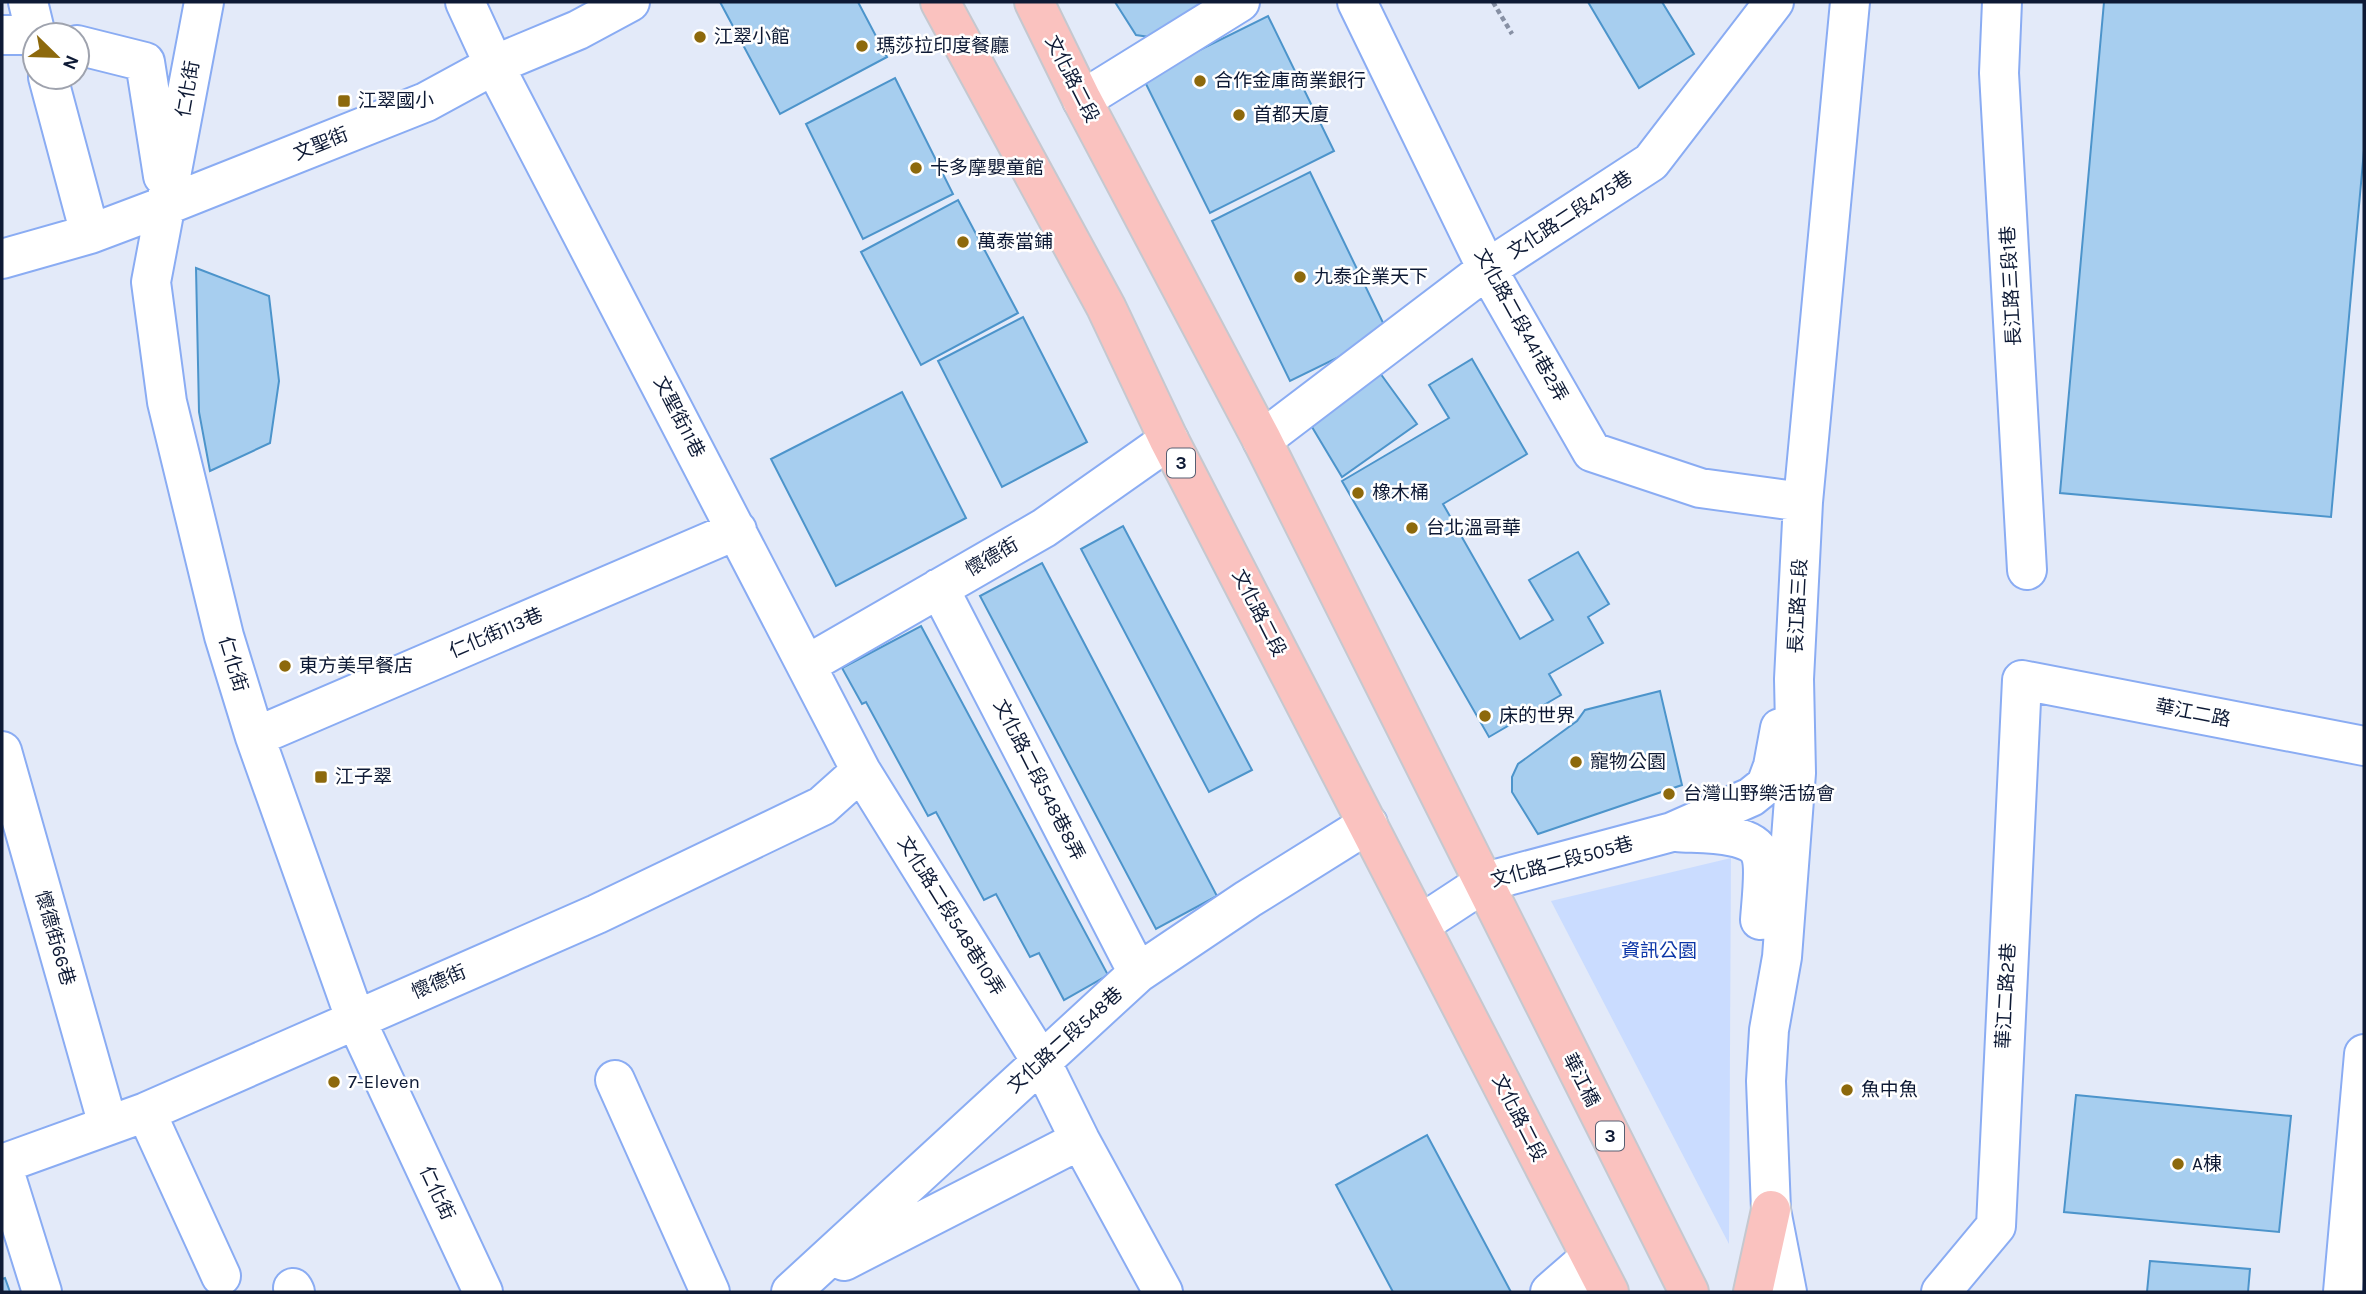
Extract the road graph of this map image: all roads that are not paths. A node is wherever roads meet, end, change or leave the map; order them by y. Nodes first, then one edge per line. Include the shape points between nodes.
1 (28, 2) edge
2 (204, 2) edge
3 (465, 2) edge
4 (630, 2) edge
5 (940, 2) edge
6 (1034, 2) edge
7 (1240, 2) edge
8 (1357, 2) edge
9 (1774, 2) edge
10 (1850, 2) edge
11 (2002, 2) edge
12 (33, 21) edge
13 (21, 35) edge
14 (2, 36) edge
15 (91, 48) edge
16 (494, 65) junction
17 (52, 91) edge
18 (1082, 100) junction
19 (167, 205) junction
20 (90, 234) junction
21 (2, 259) edge
22 (1487, 269) junction
23 (1169, 440) junction
24 (1262, 440) junction
25 (1803, 502) junction
26 (737, 530) junction
27 (2027, 570) dead end
28 (939, 588) junction
29 (808, 664) junction
30 (1794, 679) junction
31 (2022, 680) joint
32 (255, 737) junction
33 (2364, 746) edge
34 (2, 751) edge
35 (861, 771) junction
36 (1368, 824) junction
37 (1672, 832) junction
38 (1485, 882) junction
39 (1421, 924) junction
40 (1138, 972) junction
41 (1530, 979) joint
42 (355, 1018) junction
43 (1769, 1030) junction
44 (2364, 1055) edge
45 (1041, 1061) junction
46 (615, 1080) dead end
47 (146, 1112) junction
48 (108, 1125) junction
49 (1080, 1140) junction
50 (2, 1164) edge
51 (1772, 1210) junction
52 (1575, 1227) junction
53 (221, 1276) dead end
54 (1586, 1283) edge
55 (800, 1289) edge
56 (42, 1292) edge
57 (483, 1292) edge
58 (709, 1292) edge
59 (1163, 1292) edge
60 (1550, 1292) edge
61 (1609, 1292) edge
62 (1689, 1292) edge
63 (1753, 1292) edge
64 (1787, 1292) edge
65 (1941, 1292) edge
66 (2343, 1292) edge

1 - 12 street
2 - 19 street, 仁化街
3 - 16 street, 文聖街11巷
4 - 16 street, 文聖街 via 578,30
5 - 23 main road, 文化路二段 / 3 via 1107,307
6 - 18 main road, 文化路二段 / 3
7 - 18 street
8 - 22 street, 文化路二段441巷2弄
9 - 22 street, 文化路二段475巷 via 1651,162
10 - 25 street, 長江路三段
11 - 27 street, 長江路三段1巷 via 1999,73
13 - 14 street
15 - 19 street via 145,62
16 - 19 street, 文聖街 via 426,102
16 - 26 street, 文聖街11巷
17 - 20 street
18 - 24 main road, 文化路二段 / 3
19 - 20 street, 文聖街
19 - 32 street, 仁化街 via 151,282 167,402 224,636
20 - 21 street, 文聖街
22 - 24 street, 文化路二段475巷
22 - 25 street, 文化路二段441巷2弄 via 1592,452 1700,488
23 - 28 street, 懷德街 via 1044,527
23 - 36 main road, 文化路二段 / 3
24 - 38 main road, 文化路二段 / 3
25 - 30 street, 長江路三段
26 - 29 street, 文聖街11巷
26 - 32 street, 仁化街113巷
28 - 29 street, 懷德街
28 - 40 street, 文化路二段548巷8弄
29 - 35 street, 文聖街11巷
30 - 37 street via 1766,785 1751,797
30 - 43 street, 長江路三段 via 1796,773 1782,957
31 - 33 street, 華江二路
31 - 65 street, 華江二路2巷 via 1996,1226
32 - 42 street, 仁化街
34 - 48 street, 懷德街66巷
35 - 42 street, 懷德街 via 822,806 597,914
35 - 45 street, 文化路二段548巷10弄
36 - 39 main road, 文化路二段 / 3
36 - 40 street, 文化路二段548巷
37 - 38 street, 文化路二段505巷
37 - 43 street via 1738,837 1761,854 1759,956
38 - 39 street, 文化路二段505巷
38 - 41 main road, 文化路二段 / 3
39 - 52 main road, 文化路二段 / 3
40 - 45 street, 文化路二段548巷
41 - 62 main road, 華江橋 / 3
42 - 47 street, 懷德街
42 - 57 street, 仁化街
43 - 51 street, 長江路三段 via 1766,1081
44 - 66 street
45 - 49 street, 文化路二段548巷10弄
45 - 55 street, 文化路二段548巷
46 - 58 street
47 - 48 street, 懷德街
47 - 53 street
48 - 50 street, 懷德街
49 - 55 street
49 - 59 street, 文化路二段548巷10弄
50 - 56 street
51 - 63 main road
51 - 64 street, 長江路三段
52 - 54 street, 文化路二段
52 - 61 main road, 文化路二段 / 3
54 - 60 street

